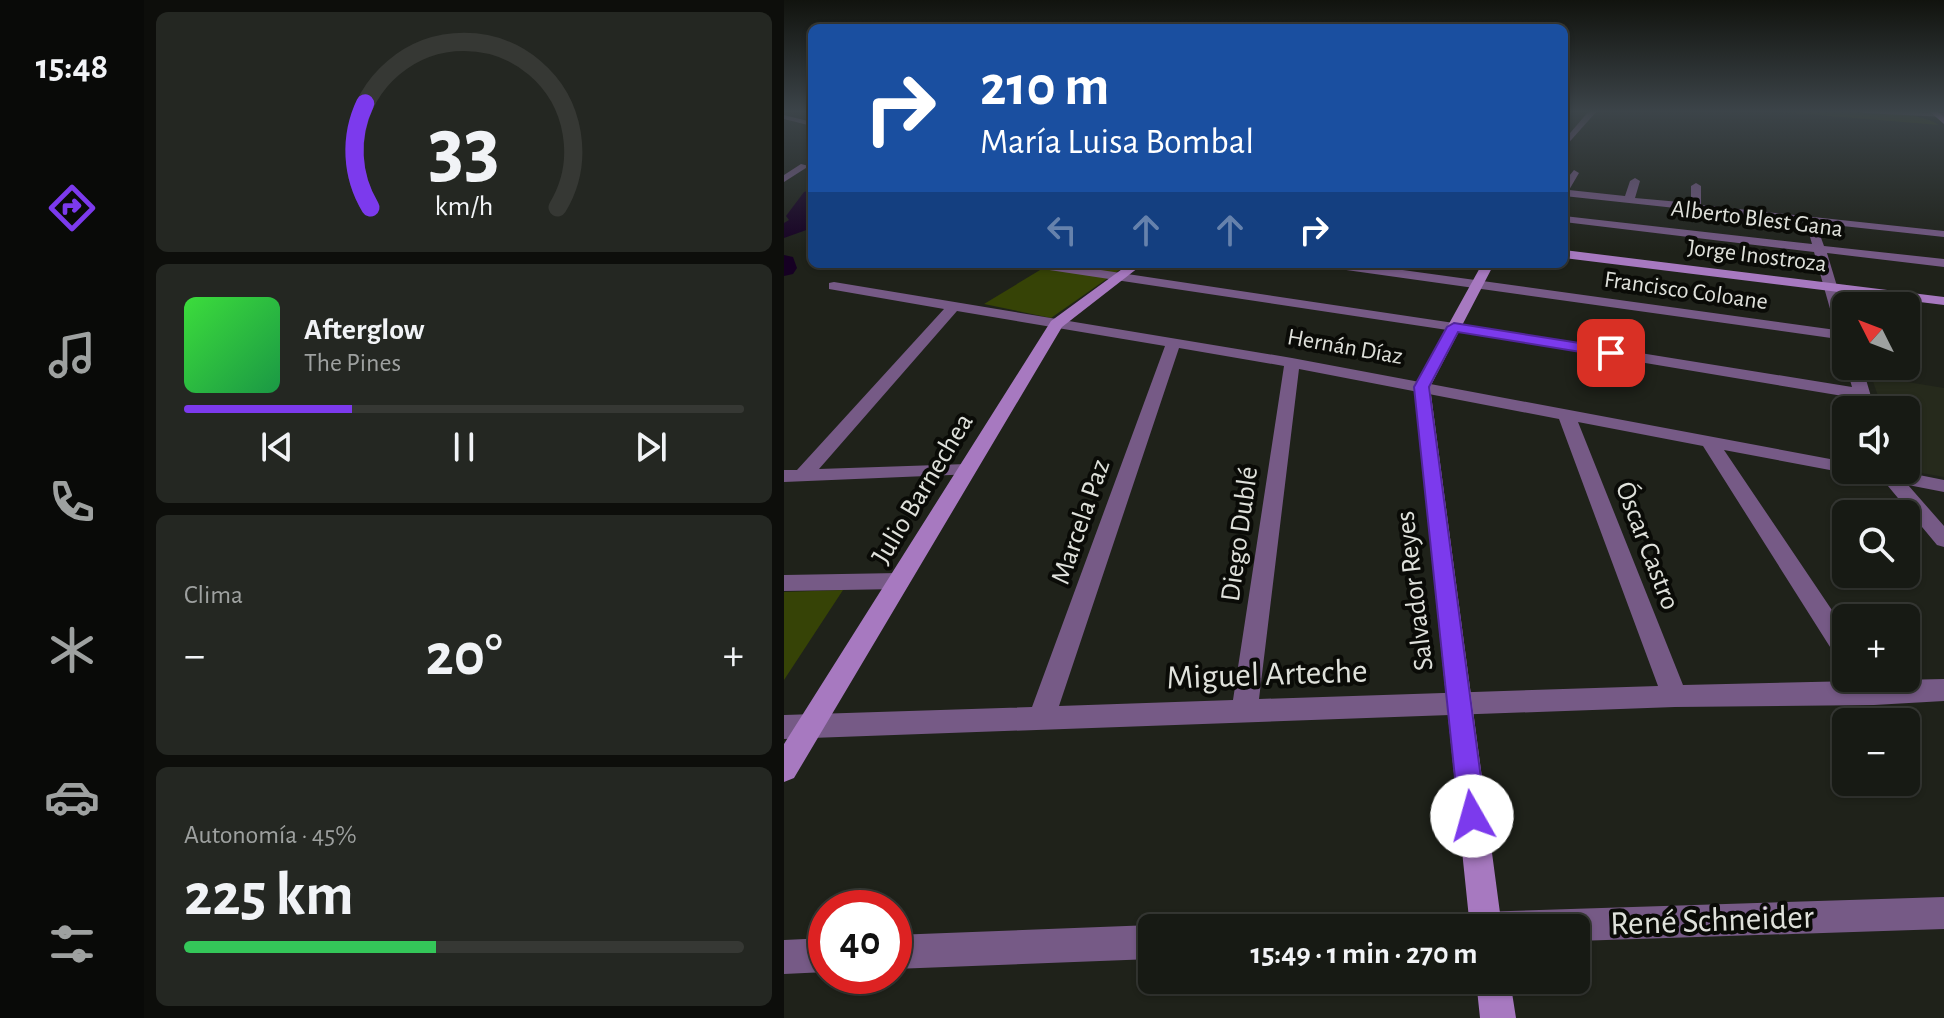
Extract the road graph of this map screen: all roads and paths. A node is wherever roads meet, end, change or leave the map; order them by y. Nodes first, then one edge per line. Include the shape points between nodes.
1 (804, 166) dead end
2 (1574, 173) dead end
3 (784, 179) edge
4 (1635, 181) dead end
5 (1568, 184) edge
6 (1696, 186) dead end
7 (1568, 192) edge
8 (1629, 200) junction
9 (1696, 207) junction
10 (1568, 219) edge
11 (1810, 219) junction
12 (1944, 234) edge
13 (1819, 248) junction
14 (1568, 254) edge
15 (1944, 263) edge
16 (1062, 268) edge
17 (1131, 268) edge
18 (1392, 268) edge
19 (1483, 274) edge
20 (1119, 277) junction
21 (834, 286) dead end
22 (1830, 287) junction
23 (1832, 294) edge
24 (1944, 301) edge
25 (954, 306) junction
26 (1056, 324) junction
27 (1454, 327) junction
28 (1832, 336) edge
29 (1173, 344) junction
30 (1292, 363) junction
31 (1422, 387) junction
32 (1832, 396) edge
33 (1566, 415) junction
34 (1709, 442) junction
35 (1832, 465) edge
36 (967, 470) junction
37 (794, 476) edge
38 (1920, 481) edge
39 (1895, 484) edge
40 (1944, 486) edge
41 (1944, 540) edge
42 (899, 581) junction
43 (784, 583) edge
44 (1832, 630) edge
45 (1832, 688) edge
46 (1920, 689) edge
47 (1944, 690) edge
48 (1675, 696) junction
49 (1459, 704) junction
50 (1244, 712) junction
51 (1041, 719) junction
52 (797, 726) edge
53 (784, 769) edge
54 (1944, 913) edge
55 (1484, 914) edge
56 (1590, 925) edge
57 (1138, 943) edge
58 (912, 951) edge
59 (808, 956) edge
60 (784, 957) edge
61 (1495, 994) edge
62 (1498, 1018) edge

1 - 3 street
2 - 5 street
4 - 8 street
6 - 9 street
7 - 8 street
8 - 9 street
9 - 11 street via 1764,210
10 - 13 street, Alberto Blest Gana
11 - 12 street via 1910,225
11 - 13 street
13 - 15 street, Alberto Blest Gana
13 - 22 street
14 - 22 street, Jorge Inostroza
16 - 20 street
17 - 20 street, Julio Barnechea
18 - 19 street, Francisco Coloane
19 - 27 street
19 - 28 street, Francisco Coloane
20 - 26 street, Julio Barnechea
20 - 27 street
21 - 25 street, Hernán Díaz
22 - 23 street
22 - 24 street, Jorge Inostroza
25 - 26 street, Hernán Díaz
25 - 37 street
26 - 29 street, Hernán Díaz
26 - 36 street, Julio Barnechea
27 - 31 street
27 - 32 street
29 - 30 street, Hernán Díaz
29 - 51 street, Marcela Paz
30 - 31 street, Hernán Díaz
30 - 50 street, Diego Dublé
31 - 33 street, Hernán Díaz
31 - 49 street, Salvador Reyes
33 - 34 street, Hernán Díaz
33 - 48 street, Óscar Castro
34 - 35 street, Hernán Díaz
34 - 44 street
36 - 37 street
36 - 42 street, Julio Barnechea
38 - 40 street
39 - 41 street
42 - 43 street
42 - 52 street, Julio Barnechea
45 - 48 street, Miguel Arteche
46 - 47 street, Miguel Arteche
48 - 49 street, Miguel Arteche
49 - 50 street, Miguel Arteche
49 - 55 street, Salvador Reyes
50 - 51 street, Miguel Arteche
51 - 52 street, Miguel Arteche
52 - 53 street, Julio Barnechea
54 - 56 street, René Schneider
57 - 58 street
59 - 60 street
61 - 62 street

